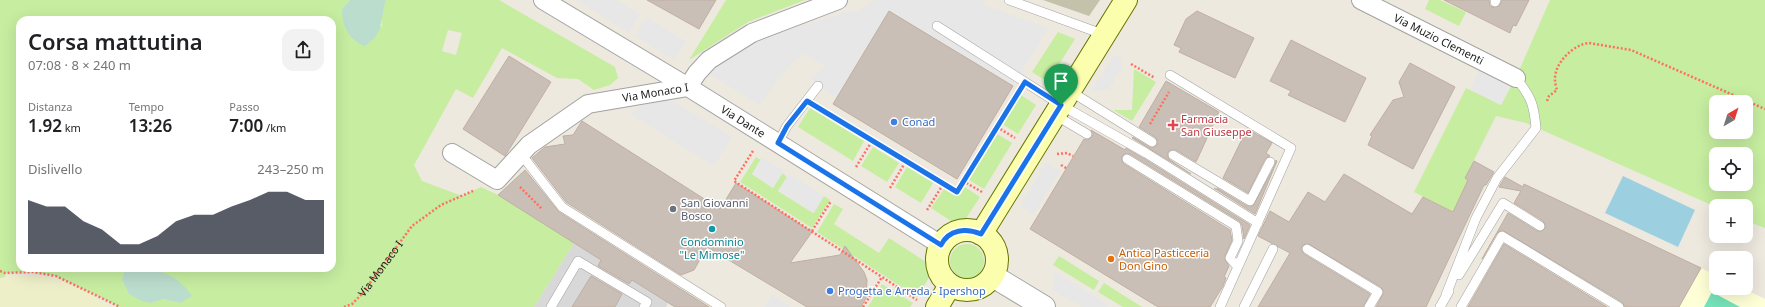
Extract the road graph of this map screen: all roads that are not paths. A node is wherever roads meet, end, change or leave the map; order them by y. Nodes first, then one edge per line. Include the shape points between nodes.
1 (543, 0) edge
2 (838, 0) edge
3 (1009, 0) edge
4 (1126, 0) edge
5 (1361, 0) edge
6 (937, 26) dead end
7 (1105, 35) junction
8 (1170, 75) dead end
9 (1516, 78) joint
10 (818, 86) dead end
11 (688, 87) junction
12 (1062, 104) junction
13 (1087, 134) dead end
14 (1152, 142) dead end
15 (778, 143) junction
16 (452, 153) dead end
17 (521, 154) junction
18 (1173, 155) dead end
19 (1127, 159) dead end
20 (1270, 162) dead end
21 (1258, 223) junction
22 (1540, 226) dead end
23 (981, 234) junction
24 (941, 245) junction
25 (1273, 249) dead end
26 (1307, 249) dead end
27 (1238, 267) junction
28 (992, 276) junction
29 (950, 285) junction
30 (1446, 295) junction
31 (928, 304) edge
32 (551, 307) edge
33 (644, 307) edge
34 (721, 307) edge
35 (1044, 307) edge
36 (1220, 307) edge
37 (1244, 307) edge
38 (1369, 307) edge
39 (1440, 307) edge
40 (1461, 307) edge
41 (1619, 307) edge

1 - 11 street, Via Dante
2 - 11 street, Via Monaco I via 752,33 709,60
3 - 7 lane
4 - 7 main road
5 - 9 street, Via Muzio Clementi
6 - 12 lane
7 - 12 main road
8 - 21 lane via 1291,148
9 - 30 lane via 1530,95 1536,128 1496,178 1476,218
10 - 15 lane via 787,126
11 - 15 street, Via Dante
11 - 17 street, Via Monaco I via 588,104 529,145
12 - 13 lane
12 - 14 lane
12 - 21 lane
12 - 23 main road
15 - 24 street, Via Dante
16 - 17 street, Via Monaco I via 497,180
17 - 34 lane via 562,207
18 - 20 lane via 1250,201
19 - 27 lane via 1236,226 1238,241 1230,258
21 - 27 lane
22 - 30 lane via 1503,203
23 - 24 main road via 965,230 957,232 950,235
23 - 28 main road via 993,245 996,252 997,260
24 - 29 main road via 937,264 944,280
25 - 37 lane
26 - 38 lane via 1378,292
27 - 36 lane
28 - 29 main road via 988,282 973,290
28 - 35 street
29 - 31 main road
30 - 39 lane
32 - 33 lane via 578,261 646,302
40 - 41 lane via 1502,236

